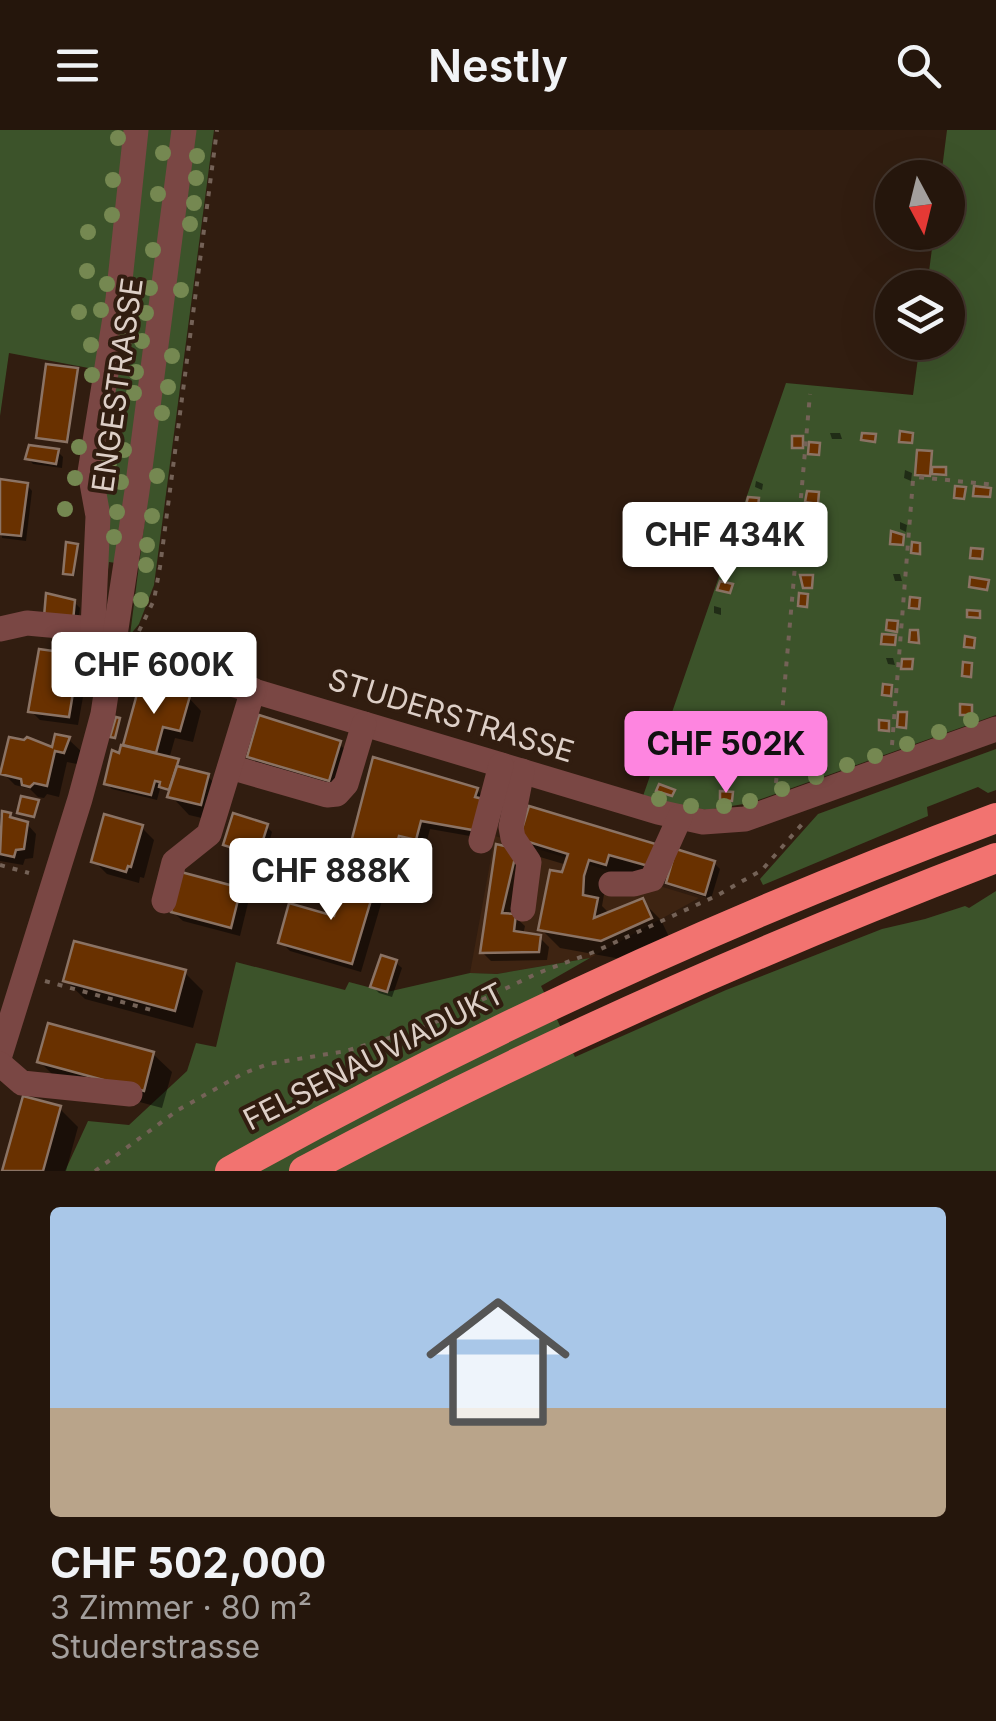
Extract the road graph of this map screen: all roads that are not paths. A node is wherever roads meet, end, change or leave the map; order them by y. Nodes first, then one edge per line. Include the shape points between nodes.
1 (136, 130) edge
2 (184, 130) edge
3 (0, 629) edge
4 (112, 641) junction
5 (253, 690) junction
6 (364, 724) junction
7 (996, 729) edge
8 (230, 767) junction
9 (512, 768) junction
10 (680, 817) junction
11 (996, 818) edge
12 (481, 841) dead end
13 (996, 858) edge
14 (611, 884) dead end
15 (164, 901) dead end
16 (524, 908) dead end
17 (0, 1055) edge
18 (0, 1064) edge
19 (130, 1094) dead end
20 (230, 1171) edge
21 (304, 1171) edge

1 - 4 street via 90,472
2 - 4 street, ENGESTRASSE
3 - 4 street, STUDERSTRASSE via 27,623
4 - 5 street, STUDERSTRASSE
4 - 17 street via 94,752
5 - 6 street, STUDERSTRASSE
5 - 8 street
6 - 8 street via 337,794
6 - 9 street, STUDERSTRASSE
7 - 10 street, STUDERSTRASSE via 779,808 728,822
8 - 15 street via 209,834 174,862
9 - 10 street, STUDERSTRASSE
9 - 12 street
9 - 16 street via 510,827 528,862
10 - 14 street via 652,880
11 - 20 highway, FELSENAUVIADUKT via 550,1006
13 - 21 highway via 566,1038
18 - 19 street via 22,1083

